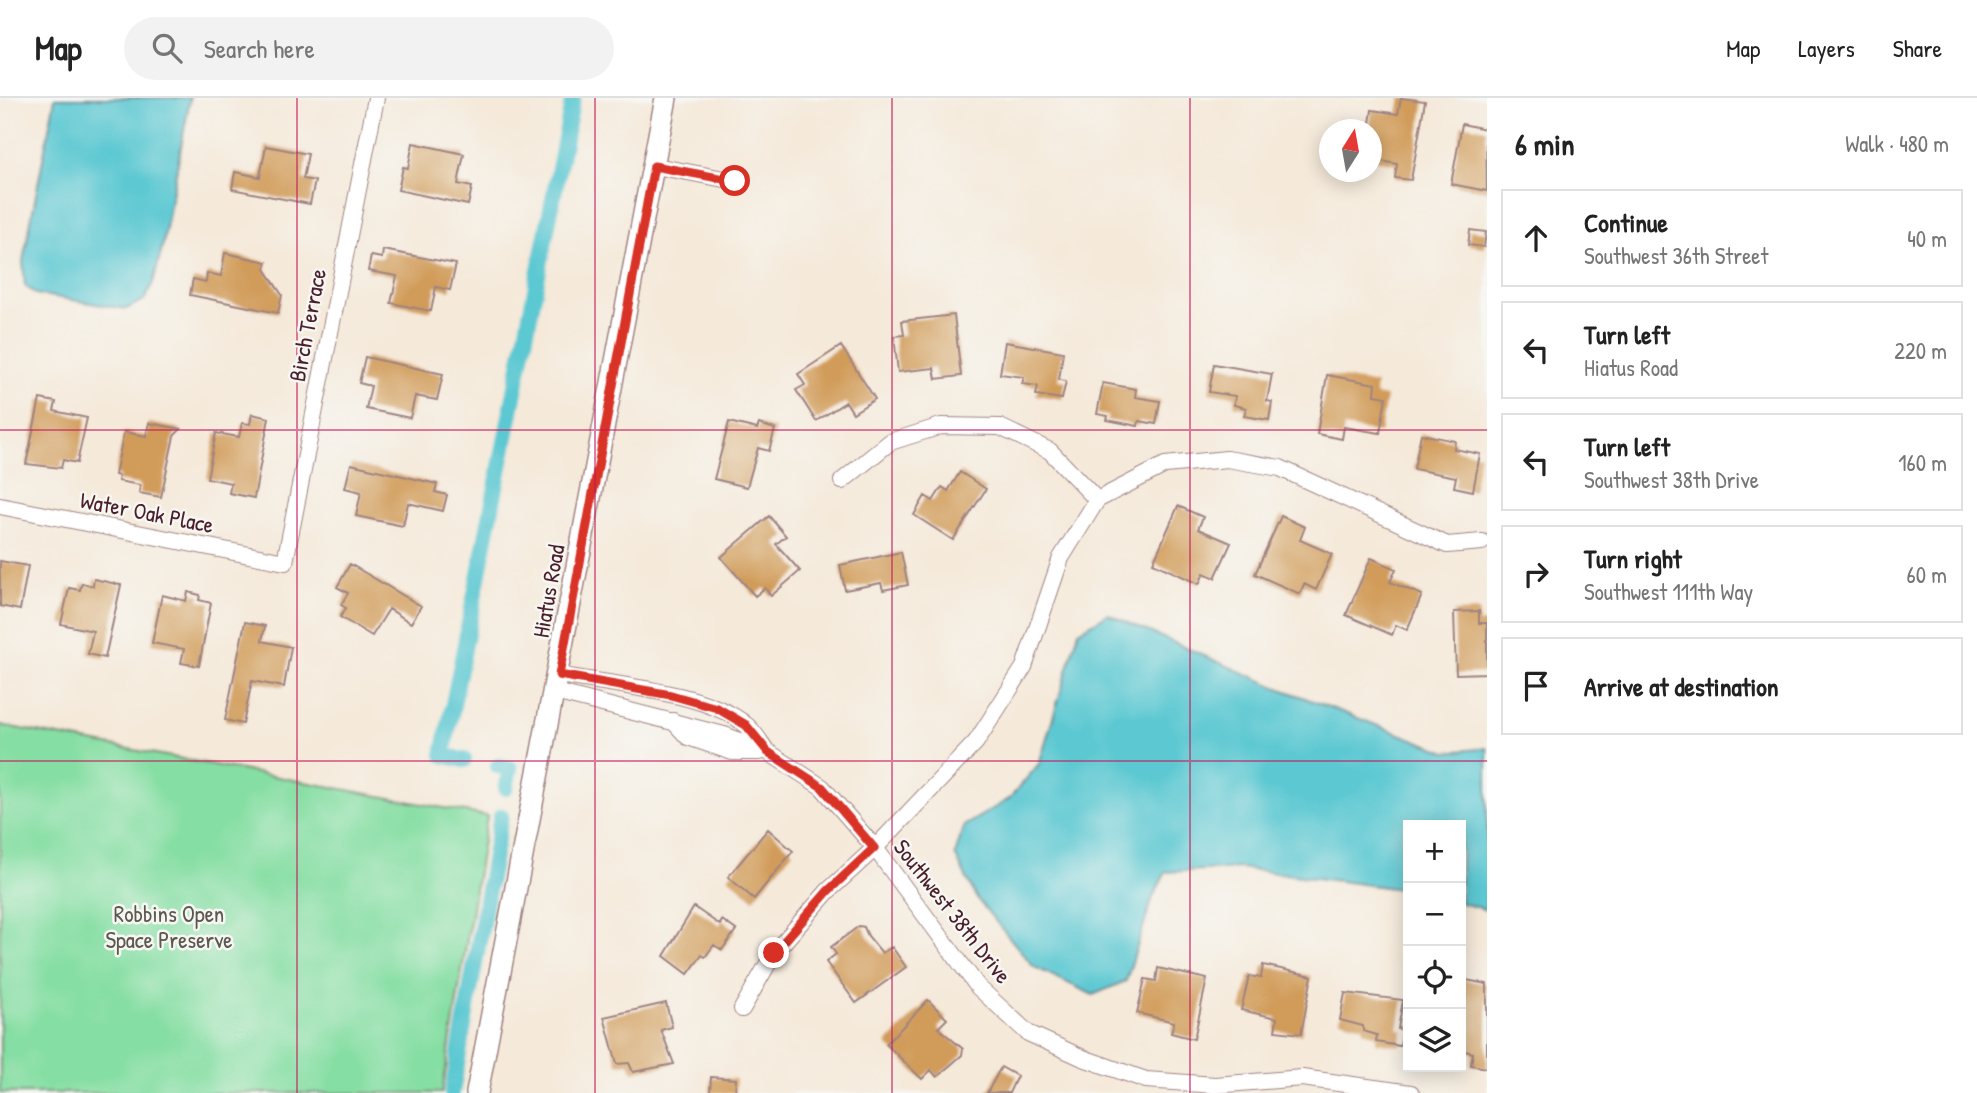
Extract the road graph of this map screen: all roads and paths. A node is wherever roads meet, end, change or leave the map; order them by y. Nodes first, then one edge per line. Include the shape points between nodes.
1 (376, 98) edge
2 (666, 98) edge
3 (654, 166) junction
4 (735, 181) dead end
5 (842, 481) dead end
6 (1097, 500) junction
7 (0, 506) edge
8 (1482, 542) dead end
9 (285, 562) joint
10 (557, 684) junction
11 (768, 752) junction
12 (874, 848) junction
13 (742, 1009) dead end
14 (477, 1093) edge
15 (1411, 1093) edge

1 - 9 street, Birch Terrace
2 - 3 street, Hiatus Road
3 - 4 street
3 - 10 street, Hiatus Road
5 - 6 street via 890,442 941,426 1000,427 1050,452
6 - 8 street via 1165,466 1227,459 1280,468 1447,545
6 - 12 street via 1061,558 1024,667 975,742
7 - 9 street, Water Oak Place
10 - 11 street, Southwest 38th Drive
10 - 11 street, Southwest 38th Drive via 671,695 717,708 746,725
10 - 14 street, Hiatus Road
11 - 12 street, Southwest 38th Drive via 822,787
12 - 13 street via 828,891 774,953
12 - 15 street, Southwest 38th Drive via 978,987 1028,1033 1146,1080 1215,1085 1302,1079

